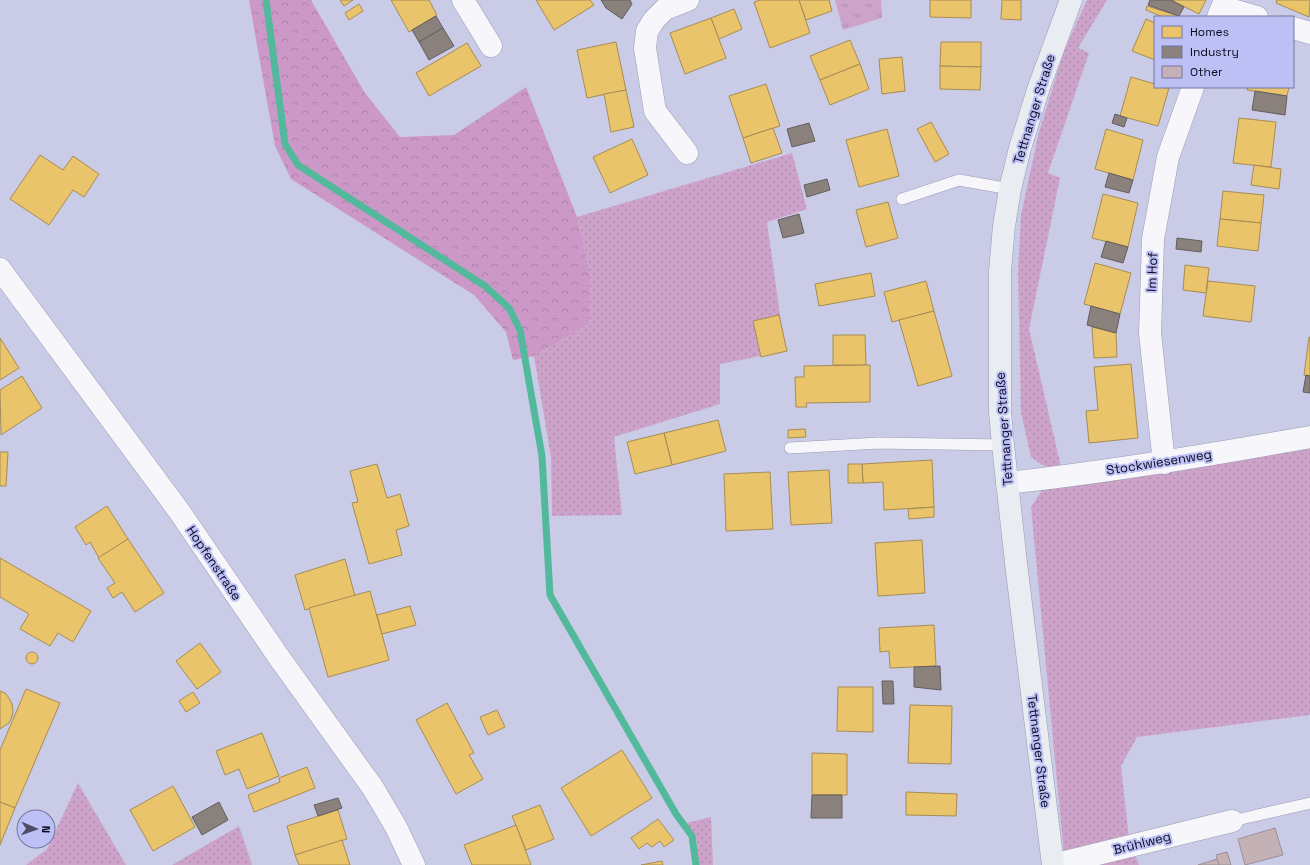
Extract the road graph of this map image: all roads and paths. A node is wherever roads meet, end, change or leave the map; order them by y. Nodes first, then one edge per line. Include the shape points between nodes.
1 (462, 0) edge
2 (688, 0) edge
3 (1071, 0) edge
4 (1222, 8) edge
5 (1253, 16) edge
6 (1294, 28) edge
7 (1310, 33) edge
8 (491, 46) dead end
9 (1193, 88) edge
10 (687, 153) dead end
11 (1010, 189) junction
12 (902, 199) dead end
13 (0, 269) edge
14 (1310, 437) edge
15 (1003, 445) junction
16 (790, 448) dead end
17 (1164, 463) junction
18 (1007, 483) junction
19 (1310, 803) edge
20 (1232, 822) joint
21 (414, 865) edge
22 (1053, 865) edge

1 - 8 street
2 - 10 street via 665,9 654,20 647,31 645,48 655,111
3 - 11 main road, Tettnanger Straße via 1039,87
4 - 5 street
6 - 7 street
9 - 17 street, Im Hof via 1168,157 1153,238 1150,333
11 - 12 lane via 959,180
11 - 15 main road, Tettnanger Straße via 1000,271 1000,412
13 - 21 street, Hopfenstraße via 179,511 278,656 373,788
14 - 17 street, Stockwiesenweg
15 - 16 lane via 879,444
15 - 18 main road, Tettnanger Straße
17 - 18 street, Stockwiesenweg
18 - 22 main road, Tettnanger Straße
19 - 20 lane
20 - 22 street, Brühlweg

